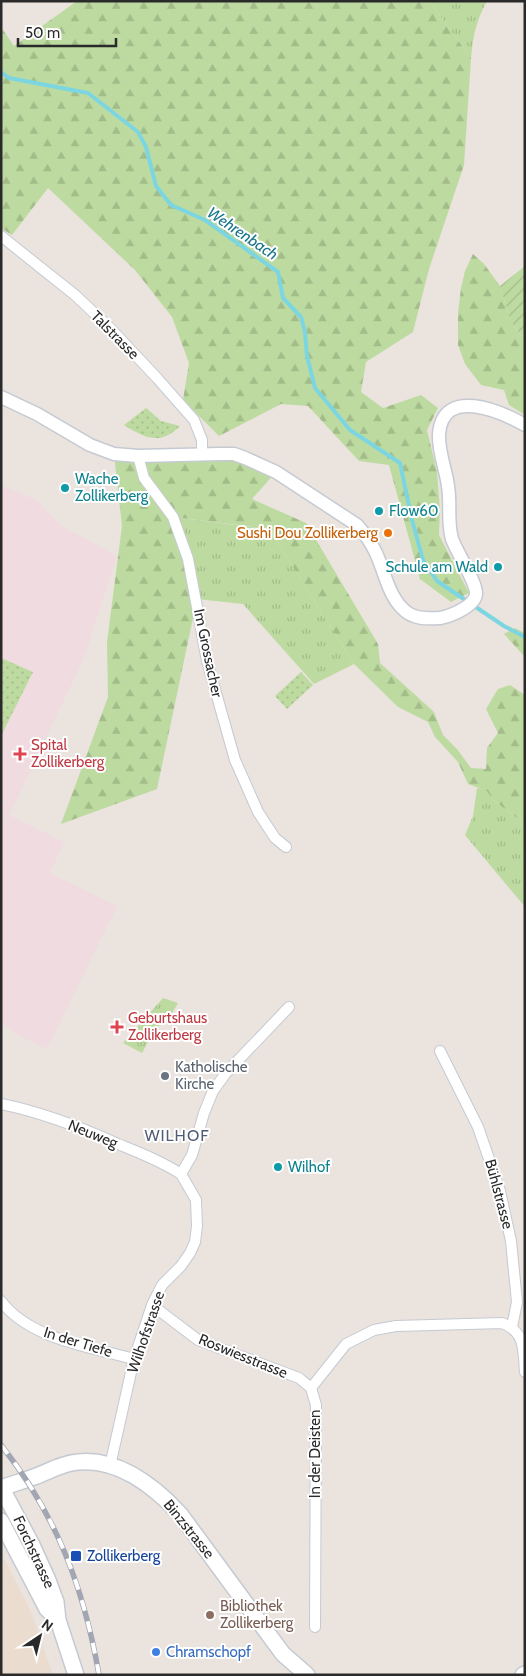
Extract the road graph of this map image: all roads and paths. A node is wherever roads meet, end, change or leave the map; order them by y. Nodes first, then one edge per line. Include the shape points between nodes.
1 (1, 236) edge
2 (1, 397) edge
3 (525, 425) edge
4 (202, 454) junction
5 (138, 456) junction
6 (286, 847) dead end
7 (289, 1007) dead end
8 (440, 1052) dead end
9 (1, 1104) edge
10 (181, 1174) junction
11 (1, 1301) edge
12 (152, 1305) junction
13 (512, 1327) junction
14 (134, 1359) junction
15 (525, 1372) edge
16 (311, 1388) junction
17 (110, 1466) junction
18 (1, 1488) edge
19 (1, 1521) edge
20 (58, 1620) junction
21 (316, 1627) dead end
22 (76, 1675) edge
23 (307, 1675) edge

1 - 4 street, Talstrasse via 75,295 157,378 194,420 202,440
2 - 5 street via 101,450
3 - 4 street via 471,405 452,410 442,423 439,434 449,491 449,524 459,557 476,594 473,602 461,610 430,619 415,617 400,606 369,539 357,525 265,466 234,454
4 - 5 street
5 - 6 street, Im Grossacher via 144,478 173,517 188,559 207,661 235,760 258,812 275,838
7 - 10 street via 226,1073 214,1091 192,1155
8 - 13 street, Bühlstrasse via 478,1127 500,1191 511,1241 517,1302
9 - 10 street, Neuweg via 83,1128
10 - 12 street, Wilhofstrasse via 196,1200 195,1242 181,1266 162,1284
11 - 14 street, In der Tiefe via 28,1326 50,1336
12 - 14 street, Wilhofstrasse
12 - 16 street, Roswiesstrasse via 198,1340 299,1378
13 - 15 street via 522,1344
13 - 16 street, In der Deisten via 502,1323 396,1326 374,1330 346,1344
14 - 17 street, Wilhofstrasse
16 - 21 street, In der Deisten via 316,1405
17 - 18 main road, Binzstrasse via 77,1462
17 - 23 main road, Binzstrasse via 146,1482 168,1501 283,1654
18 - 20 main road, Forchstrasse via 47,1578 56,1602
19 - 20 main road, Forchstrasse via 47,1609
20 - 22 main road, Forchstrasse

